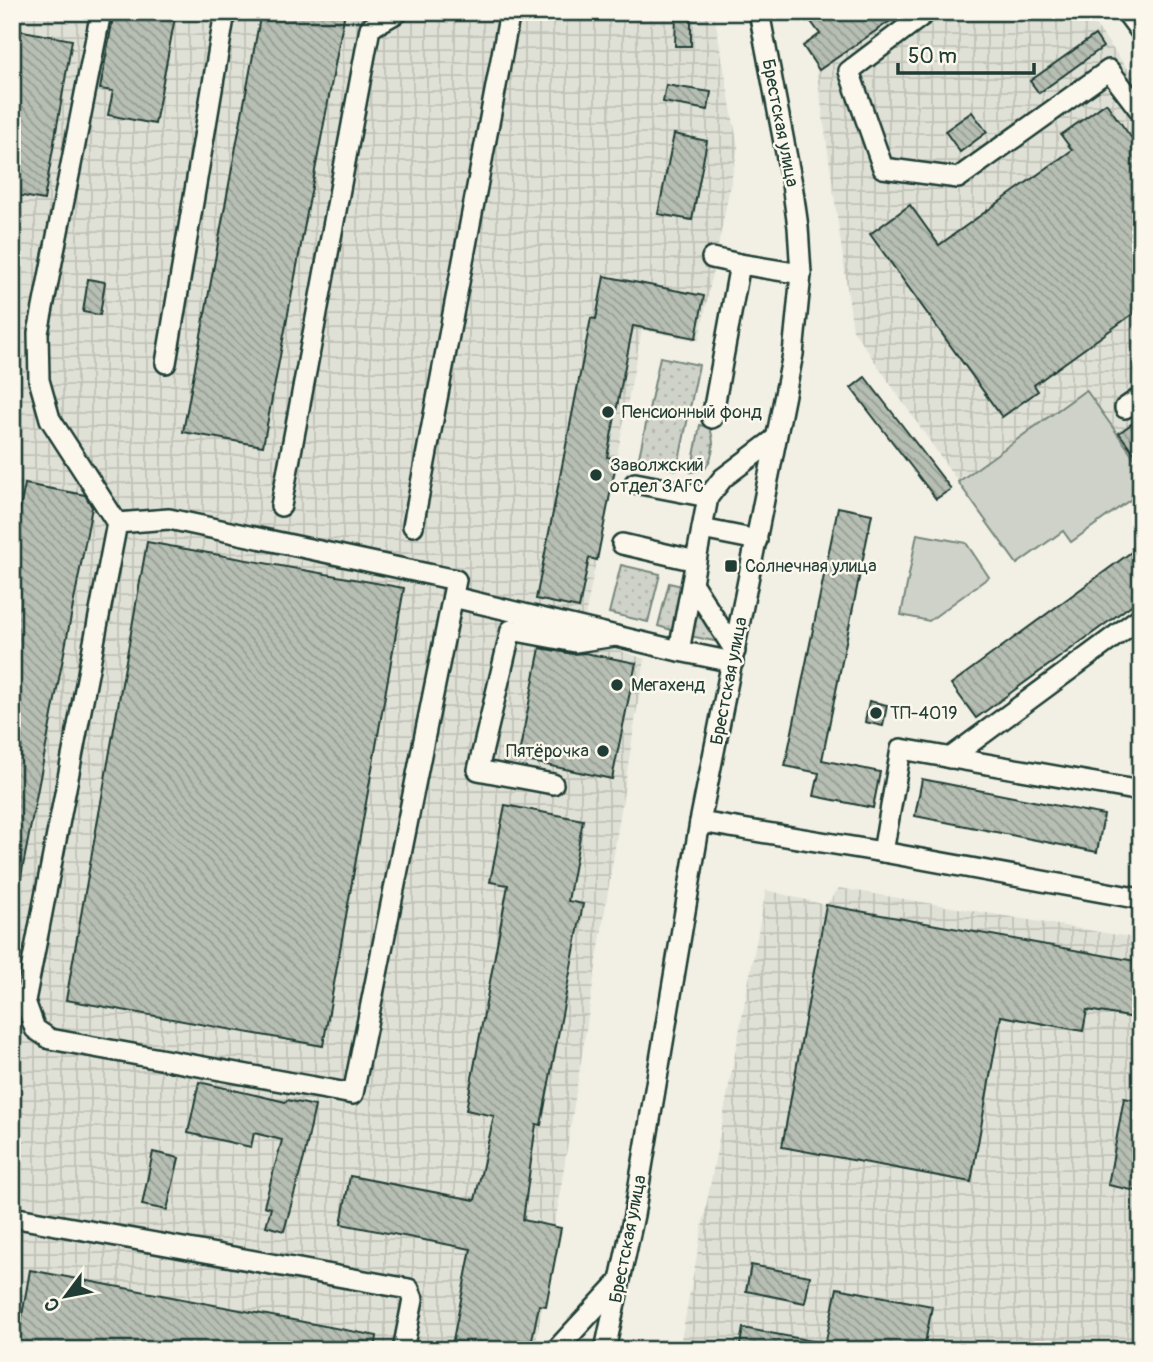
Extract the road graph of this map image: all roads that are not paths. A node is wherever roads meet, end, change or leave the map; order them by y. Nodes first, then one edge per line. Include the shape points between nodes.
1 (102, 12) edge
2 (225, 12) edge
3 (398, 12) edge
4 (510, 12) edge
5 (759, 12) edge
6 (927, 12) edge
7 (1141, 112) edge
8 (712, 258) dead end
9 (740, 264) junction
10 (801, 274) junction
11 (166, 363) dead end
12 (712, 418) dead end
13 (776, 438) junction
14 (635, 483) dead end
15 (708, 497) junction
16 (281, 506) dead end
17 (117, 523) junction
18 (413, 526) dead end
19 (702, 529) junction
20 (757, 540) junction
21 (622, 544) dead end
22 (696, 561) junction
23 (692, 583) junction
24 (453, 597) junction
25 (1141, 617) edge
26 (615, 636) junction
27 (679, 651) junction
28 (734, 657) junction
29 (950, 758) junction
30 (553, 784) dead end
31 (1141, 791) edge
32 (701, 822) junction
33 (883, 852) junction
34 (1141, 899) edge
35 (19, 1000) edge
36 (12, 1217) edge
37 (620, 1281) junction
38 (403, 1350) edge
39 (556, 1350) edge
40 (605, 1350) edge

1 - 17 street via 38,333 39,380 50,419
2 - 11 street
3 - 16 street via 370,28
4 - 18 street
5 - 10 street, Брестская улица via 792,184
6 - 7 street via 849,71 883,168 958,178 1109,70
8 - 9 street
9 - 10 street
9 - 12 street
10 - 13 street, Брестская улица via 793,354
13 - 15 street via 723,478
13 - 20 street, Брестская улица
14 - 15 street
15 - 19 street
17 - 24 street via 169,519 456,580
17 - 35 street
19 - 20 street
19 - 22 street
20 - 28 street, Брестская улица
21 - 22 street
22 - 23 street
23 - 27 street
23 - 28 street
24 - 26 street
24 - 35 street via 353,1094 50,1039 35,1029
25 - 29 street
26 - 27 street
26 - 30 street via 575,642 512,630 478,770
27 - 28 street
28 - 32 street, Брестская улица
29 - 31 street
29 - 33 street via 901,749
32 - 33 street
32 - 37 street, Брестская улица
33 - 34 street
36 - 38 street via 409,1289 413,1298
37 - 39 street
37 - 40 street, Брестская улица

